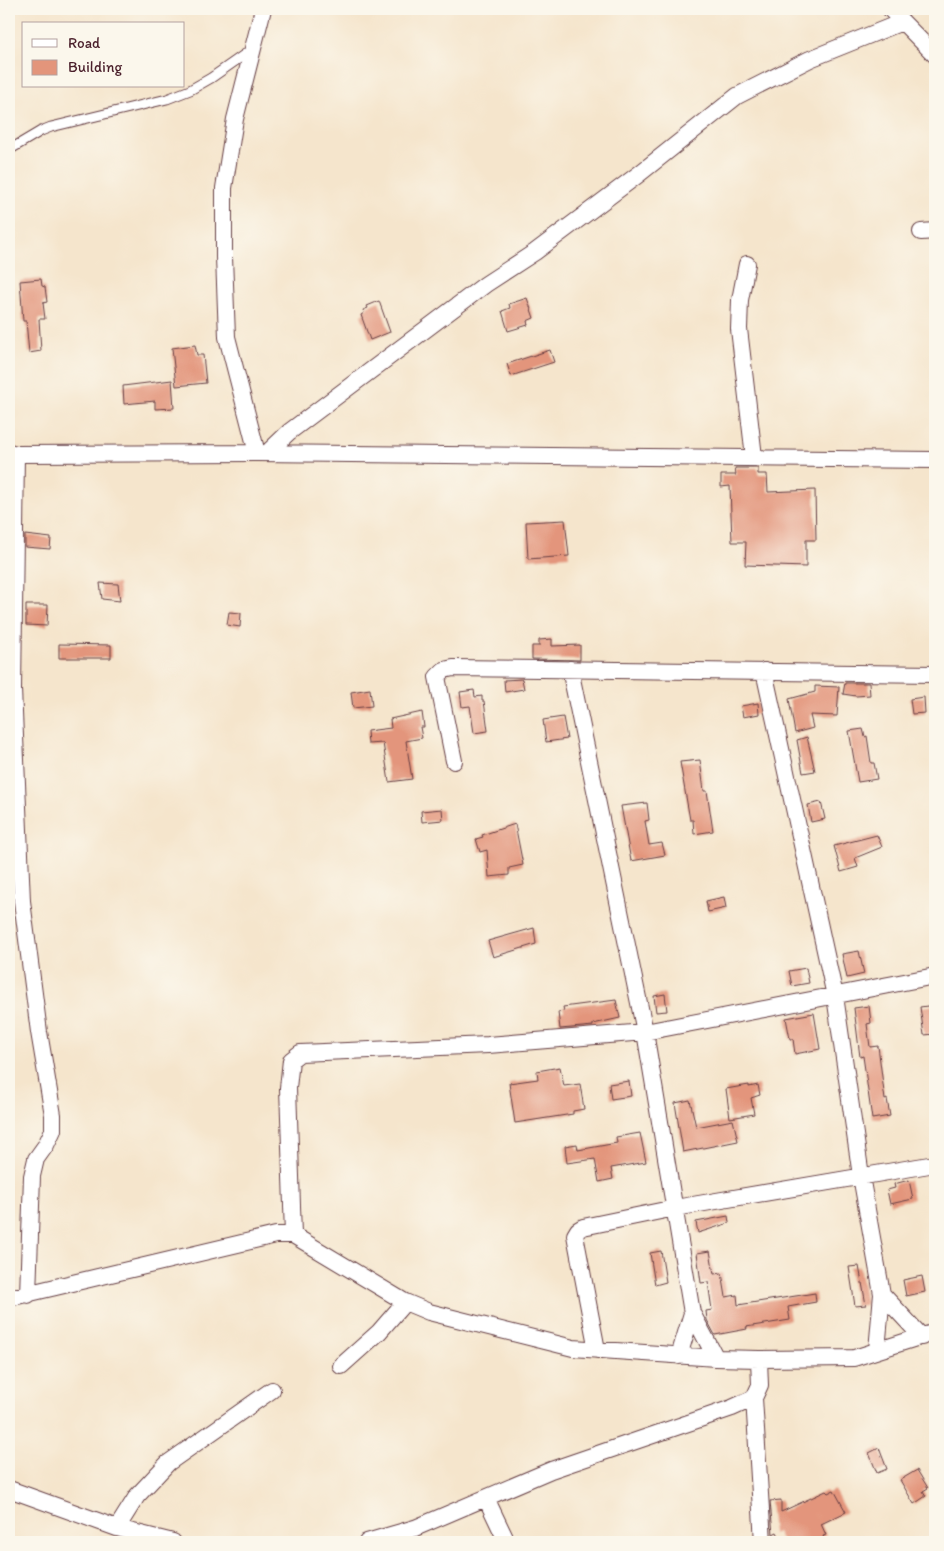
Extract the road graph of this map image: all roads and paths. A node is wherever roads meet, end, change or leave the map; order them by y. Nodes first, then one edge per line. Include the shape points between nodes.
1 (263, 9) edge
2 (890, 9) edge
3 (902, 22) junction
4 (253, 48) junction
5 (935, 55) edge
6 (9, 150) edge
7 (746, 264) dead end
8 (12, 453) edge
9 (262, 453) junction
10 (754, 457) junction
11 (935, 460) edge
12 (570, 669) junction
13 (764, 671) junction
14 (935, 674) edge
15 (454, 761) dead end
16 (935, 976) edge
17 (835, 996) junction
18 (645, 1032) junction
19 (935, 1164) edge
20 (861, 1176) junction
21 (675, 1208) junction
22 (293, 1235) junction
23 (882, 1294) junction
24 (28, 1295) junction
25 (9, 1298) edge
26 (405, 1302) junction
27 (692, 1313) junction
28 (928, 1334) edge
29 (597, 1350) junction
30 (876, 1350) junction
31 (679, 1356) junction
32 (716, 1358) junction
33 (759, 1360) junction
34 (341, 1366) dead end
35 (272, 1390) dead end
36 (754, 1398) junction
37 (9, 1489) edge
38 (486, 1498) junction
39 (118, 1528) junction
40 (377, 1541) edge
41 (173, 1542) edge
42 (507, 1542) edge
43 (763, 1542) edge

1 - 4 street
2 - 3 street
3 - 5 street
3 - 9 street via 810,59 736,96 639,174 535,252 486,284
4 - 6 lane via 190,90 167,99 51,127
4 - 9 street via 235,119 224,188 224,257 227,337
7 - 10 street via 739,329
8 - 9 street
8 - 24 street via 14,689 22,901 38,1032 53,1115 53,1130 36,1159 32,1176
9 - 10 street
10 - 11 street
12 - 13 street
12 - 15 street via 454,668 441,672 437,677
12 - 18 street
13 - 14 street
13 - 17 street
16 - 17 street
17 - 18 street
17 - 20 street
18 - 21 street
18 - 22 street via 488,1045 300,1053 291,1060 288,1080
19 - 20 street
20 - 21 street
20 - 23 street
21 - 27 street
21 - 29 street via 583,1227 575,1235
22 - 24 street via 276,1235
22 - 26 street
23 - 28 street
23 - 30 street
24 - 25 street
26 - 29 street via 429,1312 573,1348
26 - 34 street via 379,1332
27 - 31 street
27 - 32 street
28 - 30 street
29 - 31 street
30 - 33 street via 854,1358
31 - 32 street
32 - 33 street
33 - 36 street via 760,1384
35 - 39 street via 168,1463 137,1496
36 - 38 street via 551,1470
36 - 43 street
37 - 39 street
38 - 40 street
38 - 42 street
39 - 41 street

